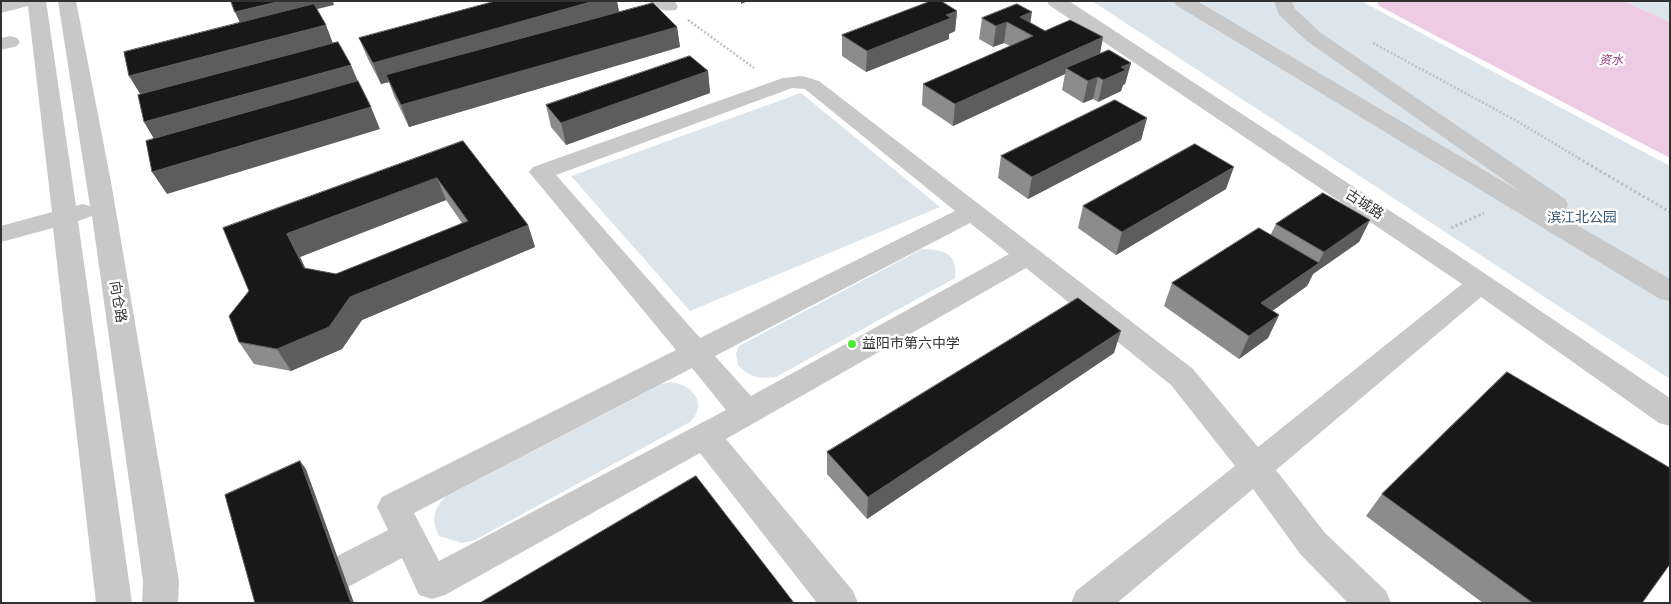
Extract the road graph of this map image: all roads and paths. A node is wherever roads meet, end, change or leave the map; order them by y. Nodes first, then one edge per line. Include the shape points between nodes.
1 (27, 1) edge
2 (37, 1) edge
3 (67, 1) edge
4 (1056, 1) edge
5 (1183, 1) edge
6 (1283, 1) edge
7 (663, 4) edge
8 (1, 6) edge
9 (1366, 39) dead end
10 (755, 69) dead end
11 (1514, 200) junction
12 (102, 206) junction
13 (974, 211) junction
14 (1670, 212) edge
15 (64, 216) junction
16 (1, 234) edge
17 (1420, 242) junction
18 (1029, 255) junction
19 (1670, 272) edge
20 (1480, 283) junction
21 (1670, 292) edge
22 (697, 353) junction
23 (747, 413) junction
24 (1670, 414) edge
25 (704, 435) junction
26 (1256, 468) junction
27 (408, 537) junction
28 (325, 593) edge
29 (114, 603) edge
30 (160, 603) edge
31 (282, 603) edge
32 (840, 603) edge
33 (1089, 603) edge
34 (1373, 603) edge

1 - 8 street
2 - 15 street
3 - 12 street, 向仓路
4 - 17 street, 古城路
5 - 11 street
6 - 19 street via 1286,11 1314,37 1568,213
7 - 10 path
9 - 14 path via 1515,120
11 - 17 path
11 - 21 street
12 - 15 street
12 - 30 street, 向仓路 via 161,582
13 - 18 street
13 - 22 street
13 - 22 street via 812,85 802,82 790,82 542,172
15 - 16 street
15 - 29 street
17 - 20 street, 古城路
18 - 23 street
18 - 26 street via 1182,377
20 - 24 street, 古城路
20 - 26 street
22 - 23 street
22 - 27 street via 394,507
23 - 25 street
25 - 27 street via 432,583
25 - 32 street
26 - 33 street
26 - 34 street via 1313,544
27 - 28 street
28 - 31 street

